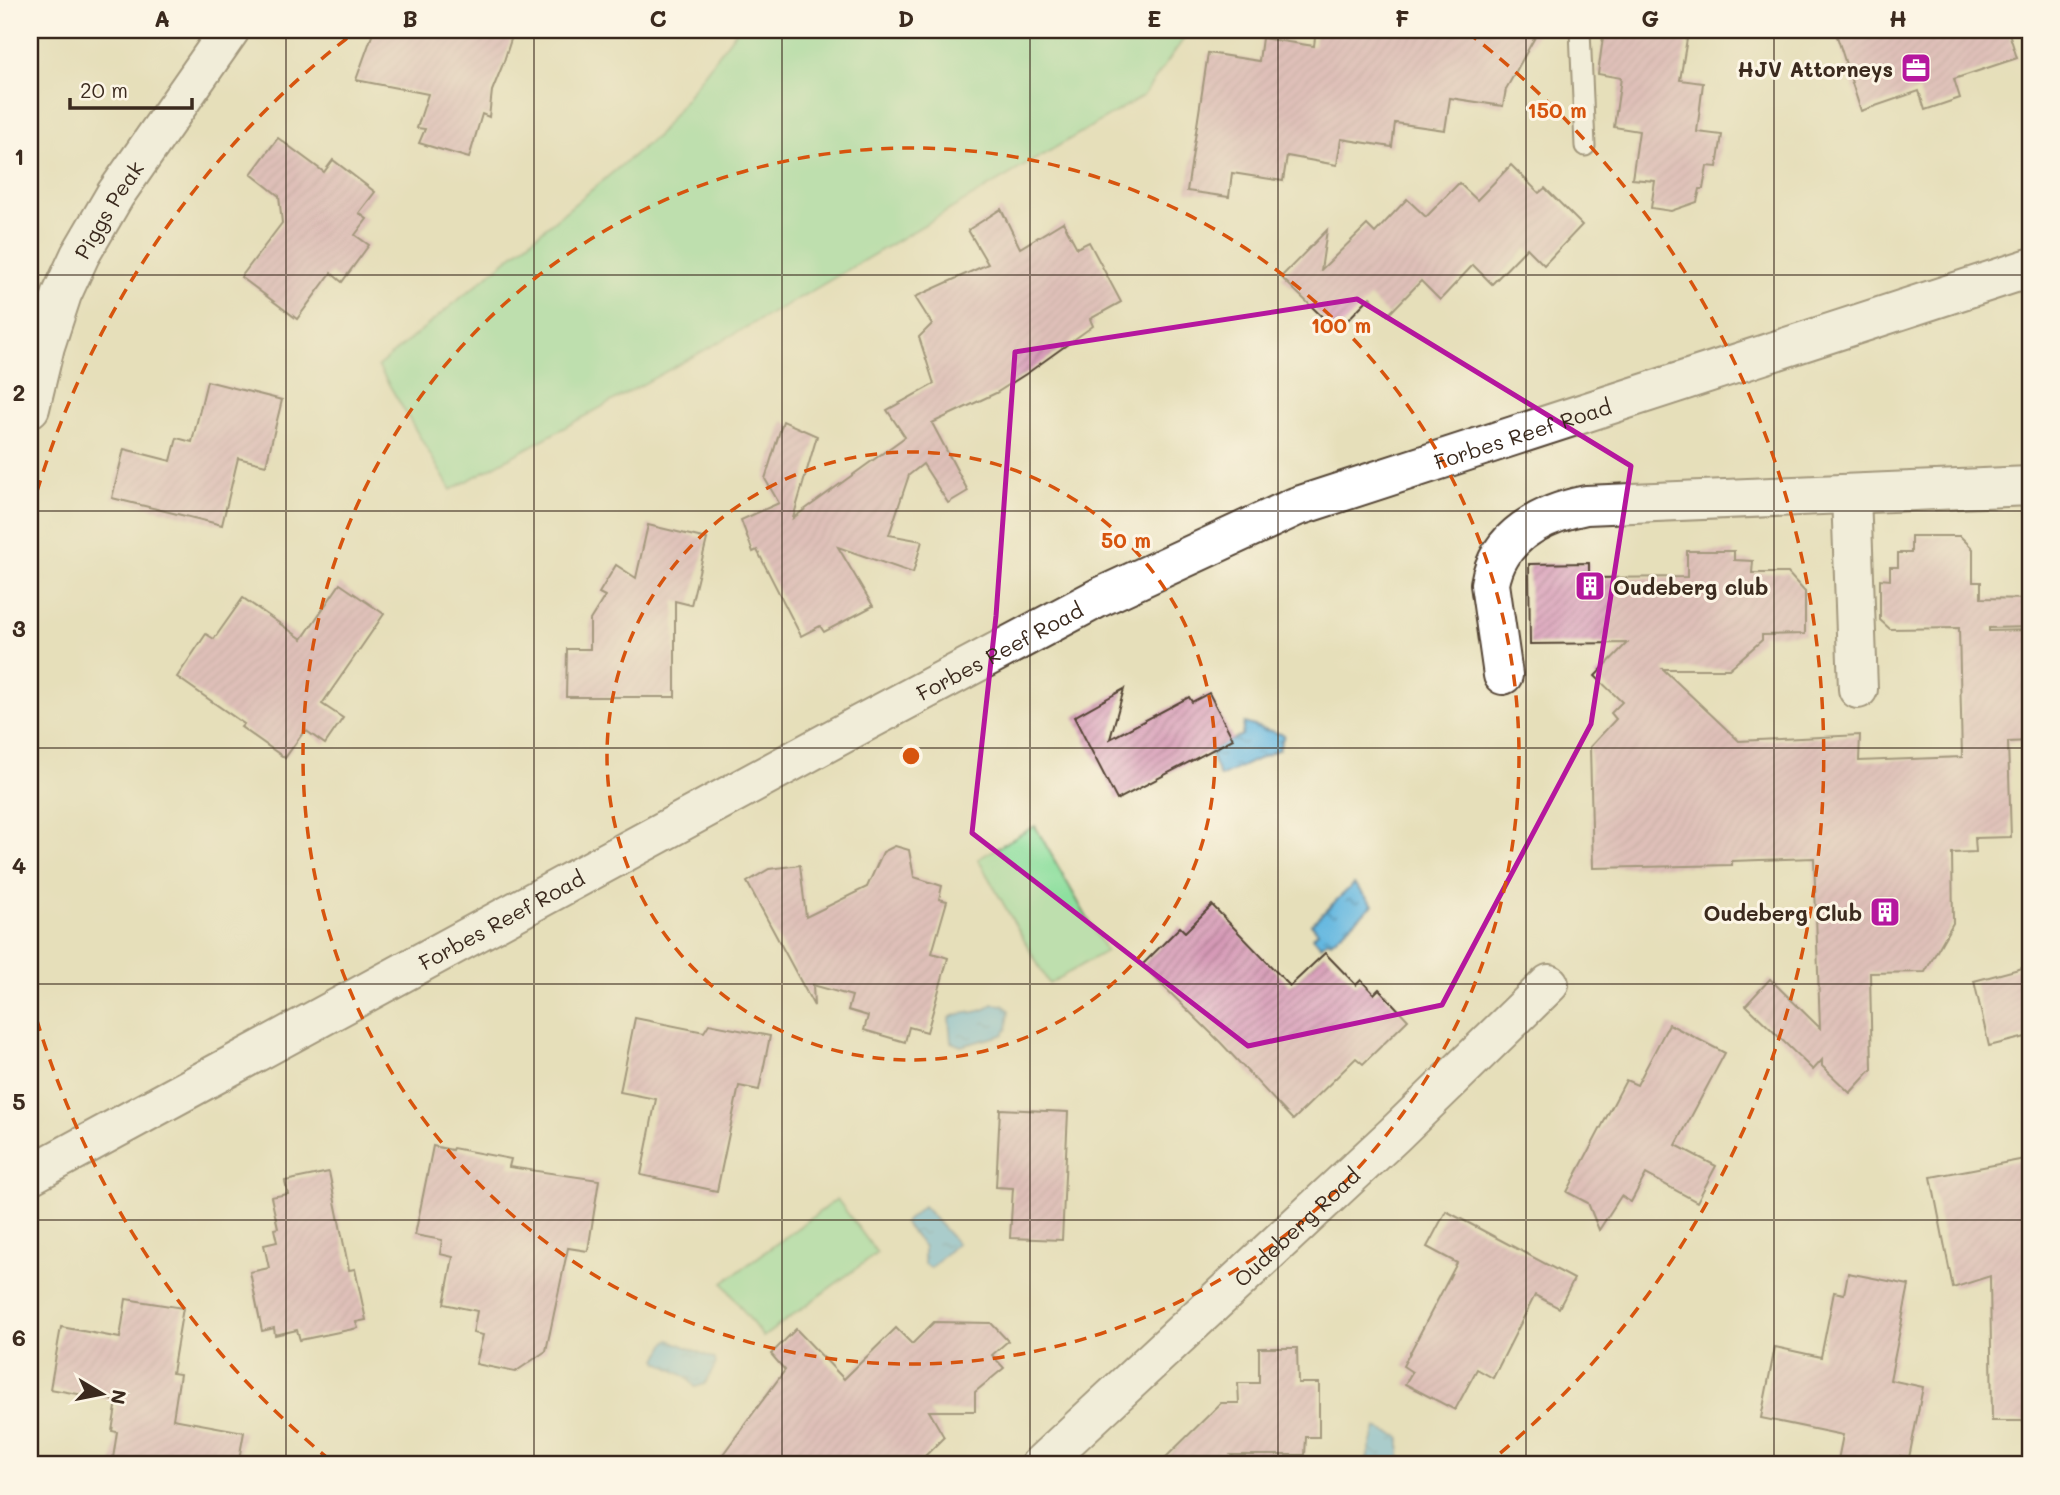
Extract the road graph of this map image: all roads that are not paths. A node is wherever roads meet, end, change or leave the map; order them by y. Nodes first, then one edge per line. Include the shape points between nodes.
1 (230, 30) edge
2 (1580, 30) edge
3 (1585, 146) dead end
4 (2030, 268) edge
5 (30, 408) edge
6 (2030, 486) edge
7 (1851, 494) junction
8 (1503, 675) dead end
9 (1858, 690) dead end
10 (1549, 984) dead end
11 (30, 1175) edge
12 (1040, 1465) edge

1 - 5 street, Piggs Peak via 115,195 80,254 58,307
2 - 3 lane
4 - 11 street, Forbes Reef Road via 1295,507 1098,598
6 - 7 street
7 - 8 street via 1586,505 1550,516 1516,534 1492,572
7 - 9 street
10 - 12 street, Oudeberg Road

